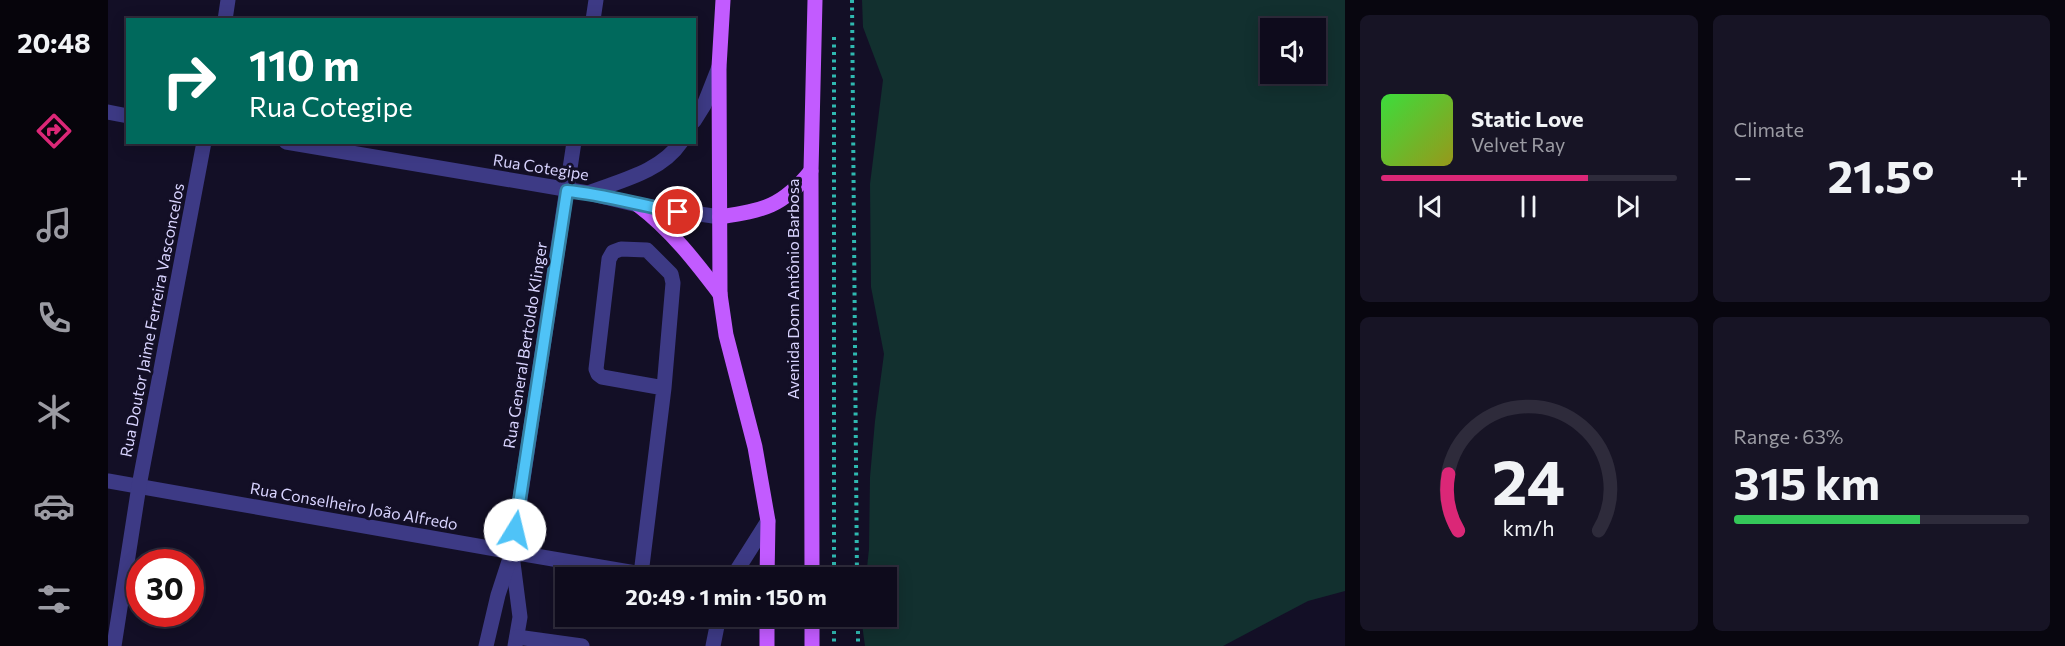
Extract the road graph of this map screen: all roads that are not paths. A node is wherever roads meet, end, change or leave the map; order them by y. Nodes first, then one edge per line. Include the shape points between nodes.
1 (228, 0) edge
2 (596, 0) edge
3 (723, 0) edge
4 (815, 0) edge
5 (225, 18) edge
6 (593, 18) edge
7 (719, 67) junction
8 (108, 112) edge
9 (126, 116) edge
10 (696, 118) edge
11 (204, 144) edge
12 (297, 144) edge
13 (574, 144) edge
14 (680, 144) edge
15 (811, 171) junction
16 (567, 191) junction
17 (588, 193) junction
18 (638, 205) junction
19 (720, 217) junction
20 (720, 294) junction
21 (664, 388) junction
22 (108, 481) edge
23 (139, 486) junction
24 (768, 521) junction
25 (512, 552) junction
26 (599, 567) edge
27 (641, 567) edge
28 (739, 567) edge
29 (767, 567) edge
30 (812, 567) edge
31 (717, 627) edge
32 (767, 627) edge
33 (812, 627) edge
34 (516, 641) edge
35 (114, 646) edge
36 (486, 646) edge
37 (582, 646) edge
38 (713, 646) edge
39 (767, 646) edge
40 (812, 646) edge

1 - 5 street
2 - 6 street
3 - 7 main road
4 - 15 main road, Avenida Dom Antônio Barbosa
7 - 10 street
7 - 19 main road
8 - 9 street
11 - 23 street, Rua Doutor Jaime Ferreira Vasconcelos
12 - 16 street, Rua Cotegipe
13 - 16 street, Rua General Bertoldo Klinger
14 - 17 street via 674,153 646,171
15 - 19 main road via 794,191 760,210
15 - 30 main road, Avenida Dom Antônio Barbosa
16 - 17 street, Rua Cotegipe
16 - 25 street, Rua General Bertoldo Klinger
17 - 18 street, Rua Cotegipe
18 - 19 street, Rua Cotegipe
18 - 20 main road via 688,252
19 - 20 main road
20 - 24 main road
21 - 21 street via 602,377 596,369 612,252 647,250 671,274 673,297
21 - 27 street
22 - 23 street, Rua Conselheiro João Alfredo
23 - 25 street, Rua Conselheiro João Alfredo
23 - 35 street, Rua Doutor Jaime Ferreira Vasconcelos
24 - 28 street
24 - 29 main road
25 - 26 street, Rua Conselheiro João Alfredo
25 - 34 street, Rua General Bertoldo Klinger via 520,618
25 - 36 street, Rua General Bertoldo Klinger
31 - 38 street
32 - 39 main road
33 - 40 main road
34 - 37 street

